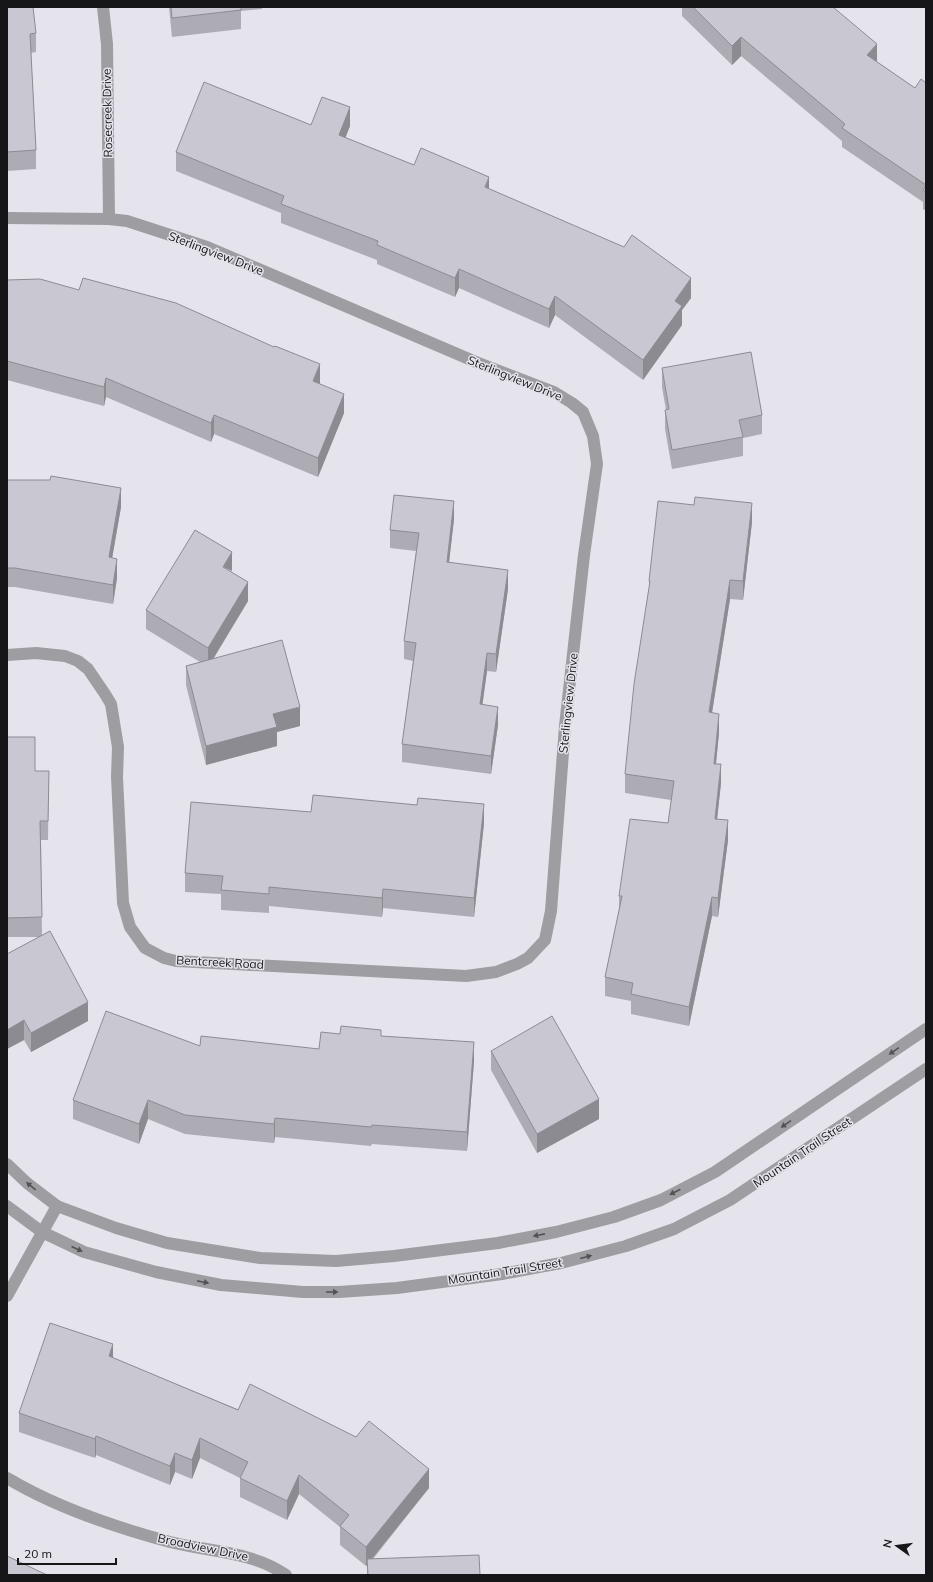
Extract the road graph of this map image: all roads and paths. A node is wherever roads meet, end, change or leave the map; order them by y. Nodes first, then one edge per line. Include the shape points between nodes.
1 (103, 7) edge
2 (7, 218) edge
3 (109, 219) junction
4 (7, 654) edge
5 (528, 958) joint
6 (926, 1029) edge
7 (926, 1069) edge
8 (7, 1164) edge
9 (7, 1206) edge
10 (57, 1206) junction
11 (42, 1232) junction
12 (7, 1296) edge
13 (7, 1478) edge
14 (286, 1575) edge

1 - 3 street, Rosecreek Drive via 107,44
2 - 3 street, Sterlingview Drive
3 - 5 street, Sterlingview Drive via 127,221 207,247 476,362 554,392 583,412 593,436 597,464 565,726 551,911 544,940
4 - 5 street, Bentcreek Road via 36,653 65,656 78,661 88,669 111,704 118,748 123,903 130,927 145,948 176,961 466,976 496,972
6 -> 10 street via 715,1172 661,1200 614,1217 556,1232 498,1243 336,1262 268,1258 167,1243 116,1228
11 -> 7 street, Mountain Trail Street via 84,1252 156,1272 221,1285 302,1292 339,1292 397,1288 502,1274 626,1246 674,1229 723,1204
10 -> 8 street
9 - 11 street, Mountain Trail Street
10 - 11 street
11 - 12 street
13 - 14 street, Broadview Drive via 29,1491 92,1518 171,1542 254,1558

